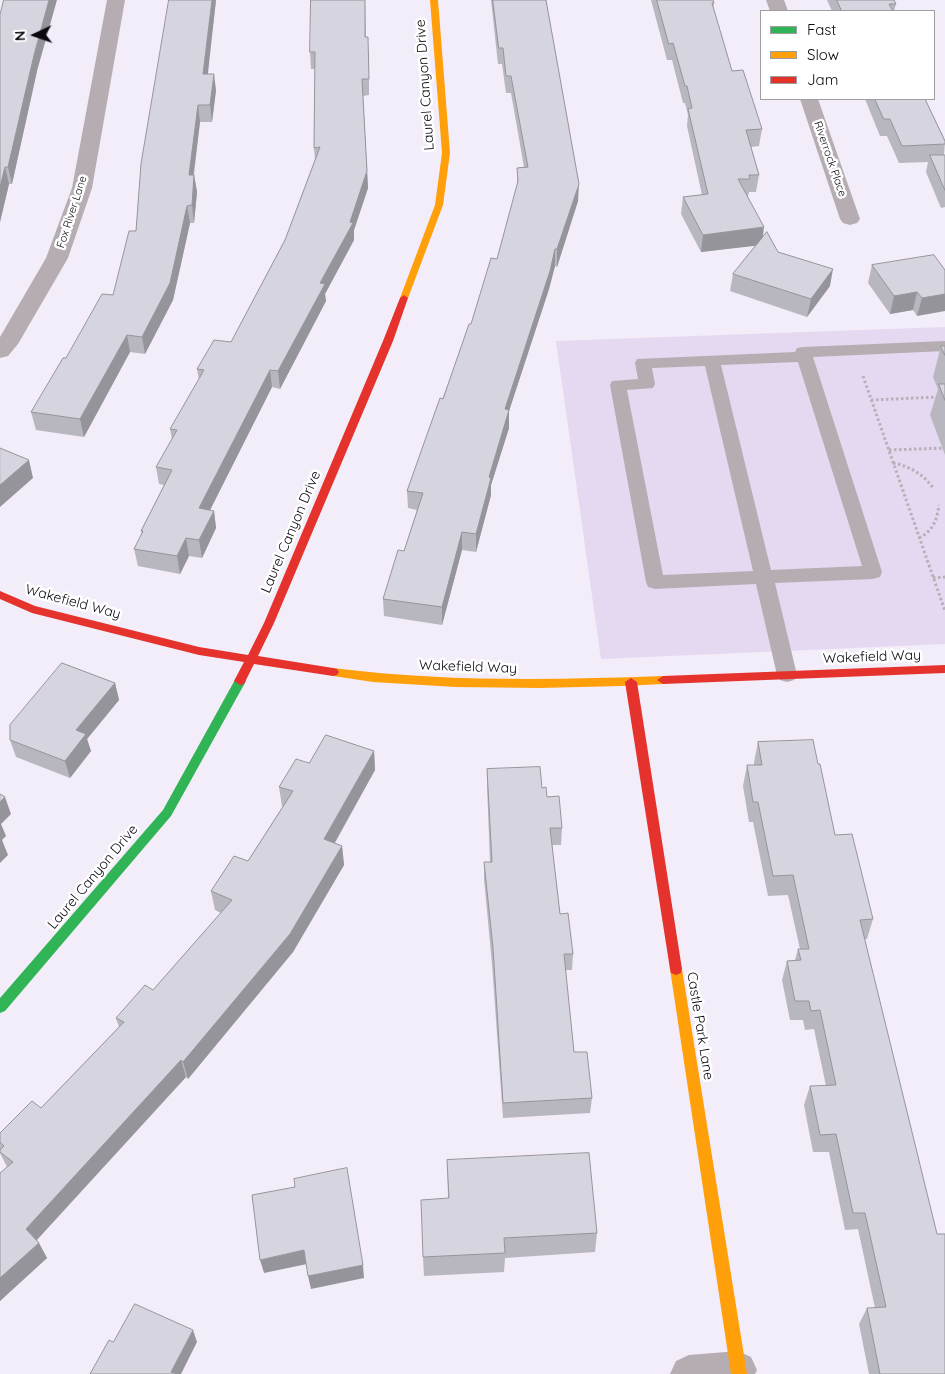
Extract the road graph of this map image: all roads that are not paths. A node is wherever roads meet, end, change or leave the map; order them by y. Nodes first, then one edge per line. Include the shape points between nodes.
1 (116, 0) edge
2 (434, 0) edge
3 (809, 100) edge
4 (850, 219) dead end
5 (945, 346) edge
6 (0, 351) edge
7 (806, 357) junction
8 (712, 361) junction
9 (764, 576) junction
10 (0, 595) edge
11 (252, 660) junction
12 (945, 669) edge
13 (787, 675) junction
14 (631, 682) junction
15 (0, 1007) edge
16 (739, 1372) edge
17 (689, 1374) edge

1 - 6 street, Fox River Lane via 82,188 58,258
2 - 11 street, Laurel Canyon Drive via 446,153 439,205 388,341
3 - 4 street, Riverrock Place
5 - 7 lane via 803,352
7 - 8 lane
7 - 9 lane via 873,572
8 - 9 lane
8 - 9 lane via 643,363 647,384 618,385 655,582
9 - 13 lane
10 - 11 street, Wakefield Way via 32,609 199,651
11 - 14 street, Wakefield Way via 361,677 419,681
11 - 15 street, Laurel Canyon Drive via 167,813
12 - 13 street, Wakefield Way
13 - 14 street, Wakefield Way
14 - 16 street, Castle Park Lane
16 - 17 street

